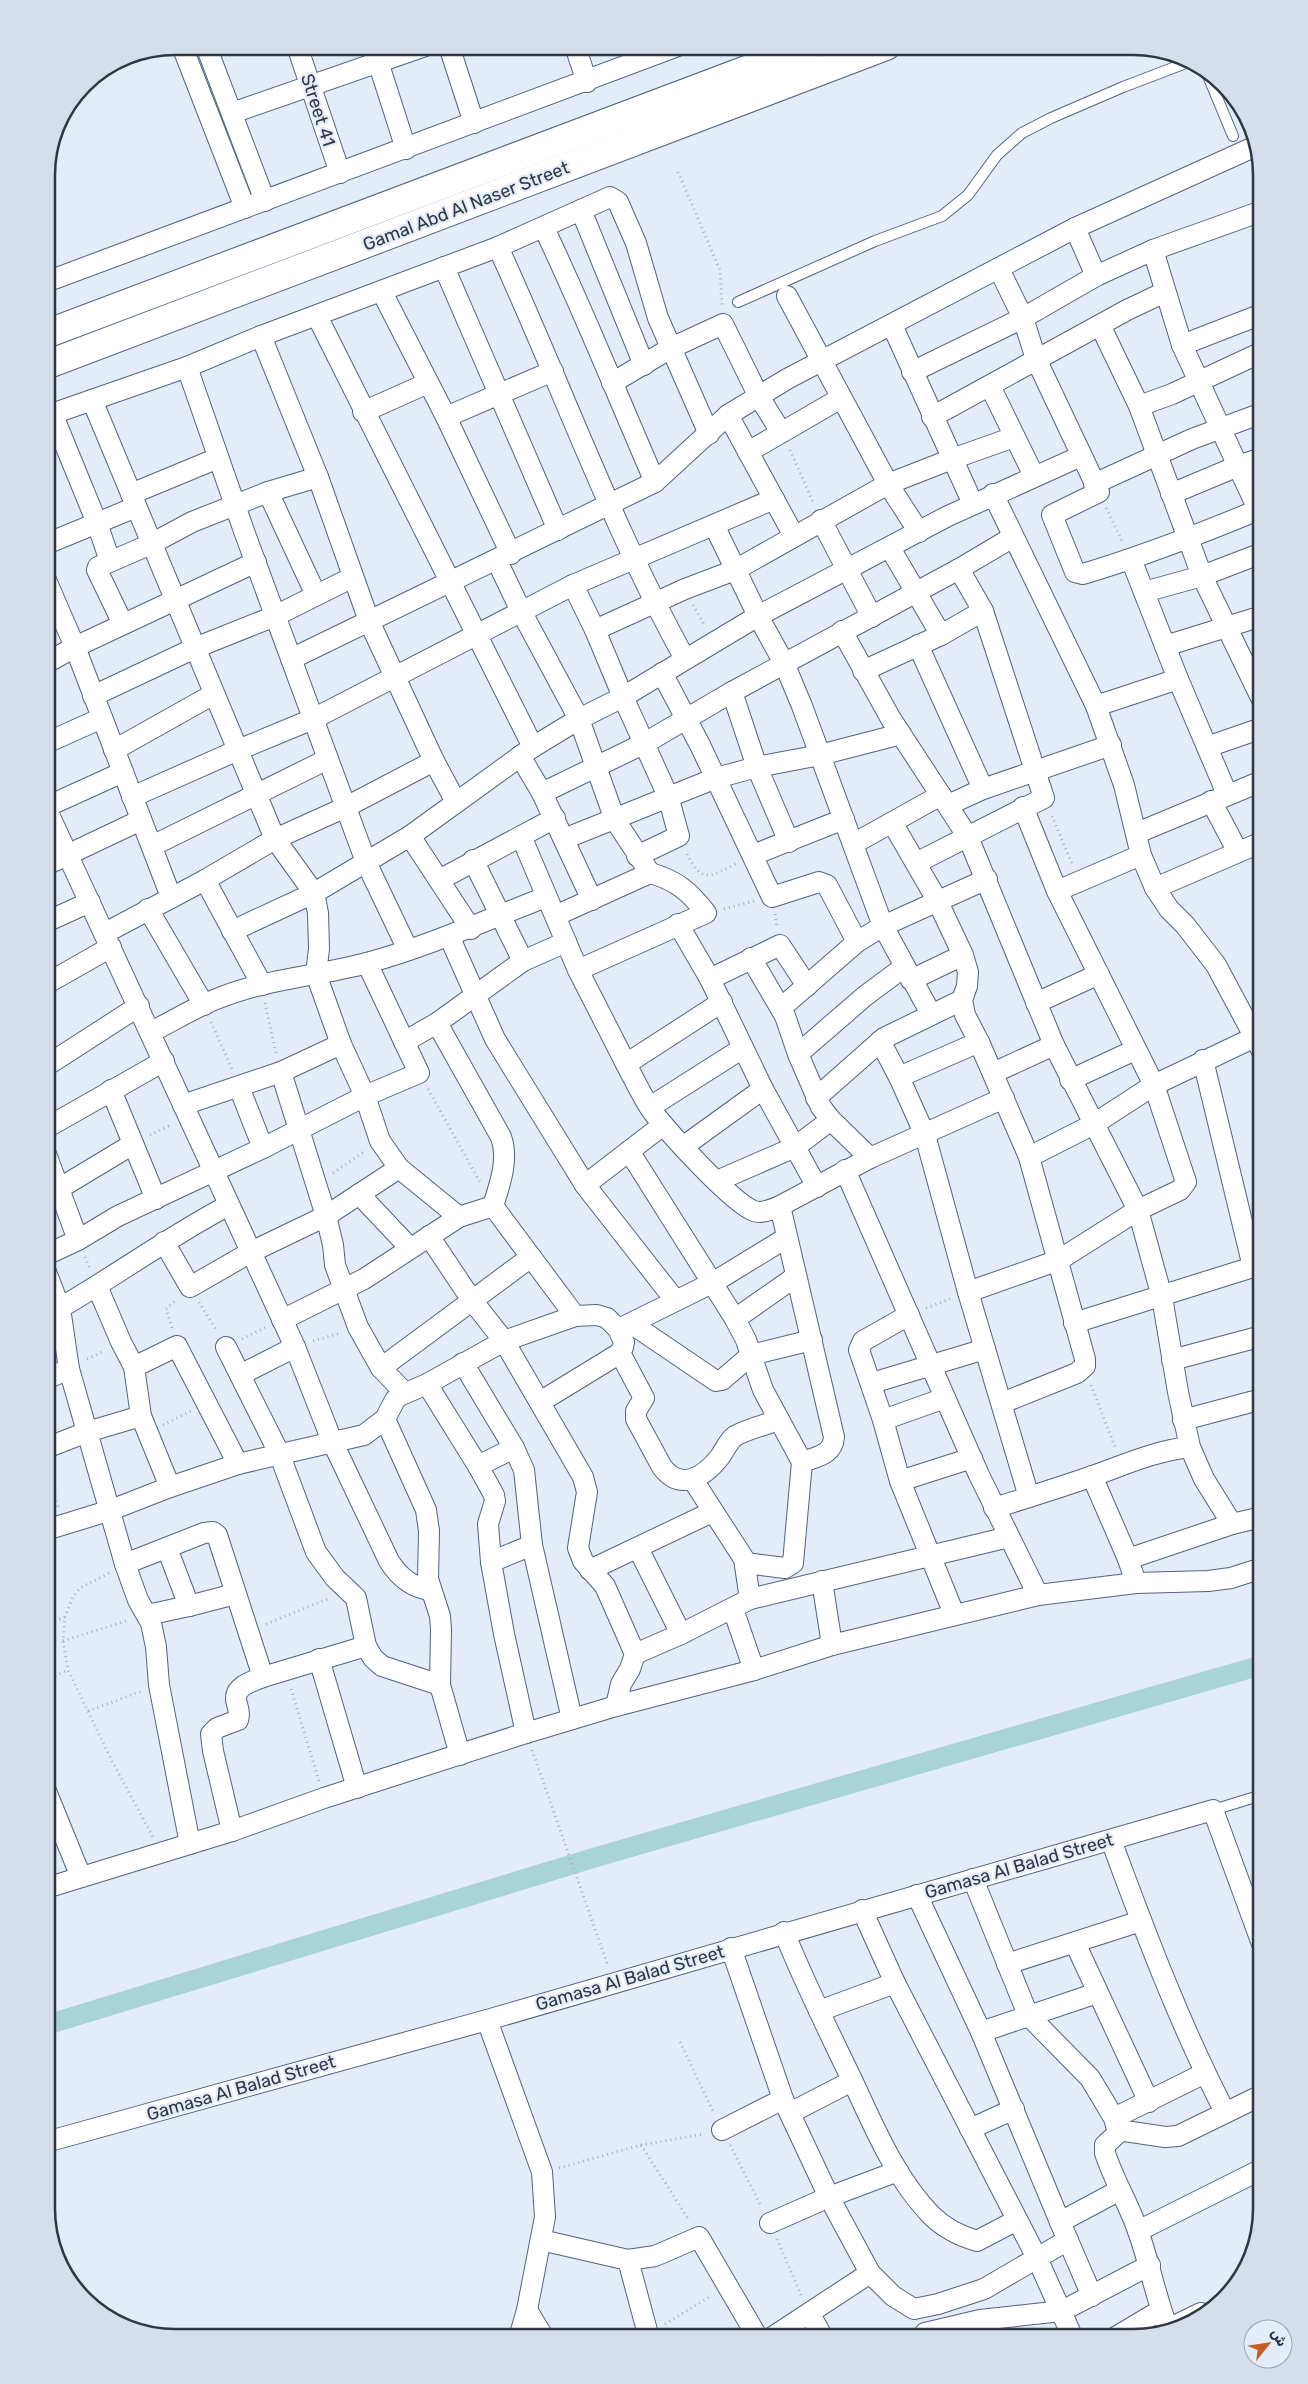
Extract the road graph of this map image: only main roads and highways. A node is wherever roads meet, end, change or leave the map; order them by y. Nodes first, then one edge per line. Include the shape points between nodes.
1 (786, 55) edge
2 (862, 55) edge
3 (55, 331) edge
4 (55, 363) edge

1 - 3 main road, Gamal Abd Al Naser Street
2 - 4 main road, Gamal Abd Al Naser Street

